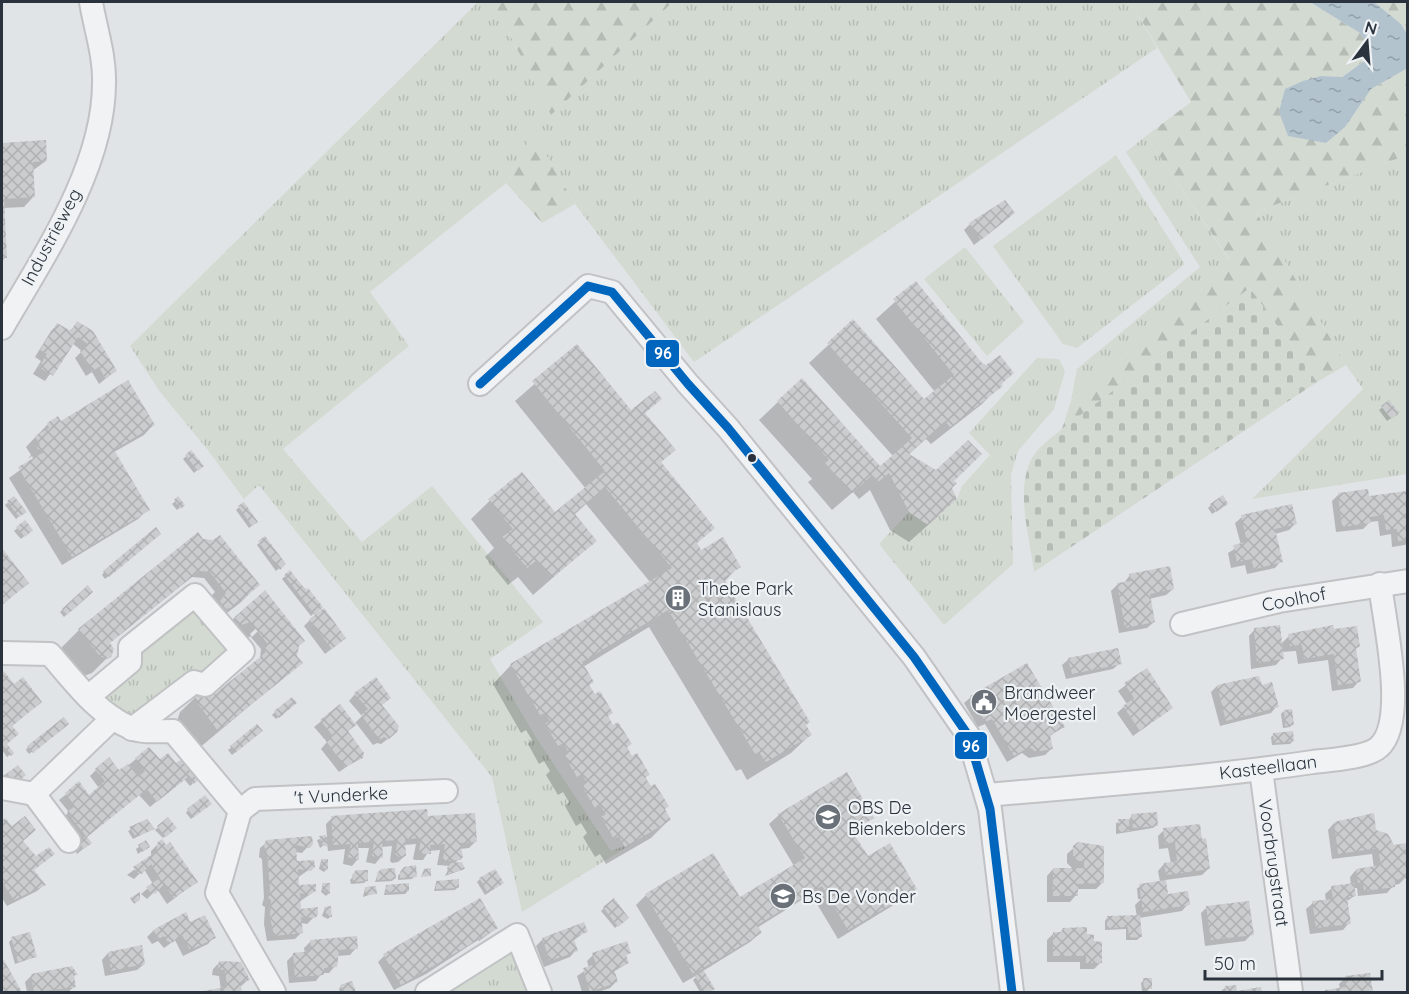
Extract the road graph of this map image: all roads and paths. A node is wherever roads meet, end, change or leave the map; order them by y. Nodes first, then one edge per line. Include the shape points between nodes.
1 (91, 2) edge
2 (2, 328) edge
3 (480, 384) dead end
4 (1407, 581) edge
5 (1380, 584) junction
6 (1182, 624) dead end
7 (2, 655) edge
8 (88, 697) junction
9 (123, 723) junction
10 (1261, 770) junction
11 (2, 788) edge
12 (447, 790) dead end
13 (34, 794) junction
14 (987, 795) junction
15 (240, 811) junction
16 (69, 841) dead end
17 (274, 993) edge
18 (427, 993) edge
19 (540, 993) edge
20 (1012, 993) edge
21 (1291, 993) edge

1 - 2 street, Industrieweg via 105,82 96,137 71,208
3 - 14 street via 588,286 612,292 915,657 968,735
4 - 5 street, Coolhof
5 - 6 street, Coolhof via 1279,601
5 - 10 street, Kasteellaan via 1395,701 1392,725 1379,748 1359,755
7 - 8 street via 50,654
8 - 9 street
8 - 9 street via 130,662 130,647 195,596 243,651 205,685 194,681
9 - 13 street
9 - 15 street via 173,732
10 - 14 street, Kasteellaan
10 - 21 street, Voorbrugstraat
11 - 13 street
12 - 15 street, 't Vunderke via 255,800
13 - 16 street
14 - 20 street
15 - 17 street via 217,893
18 - 19 street via 517,934

